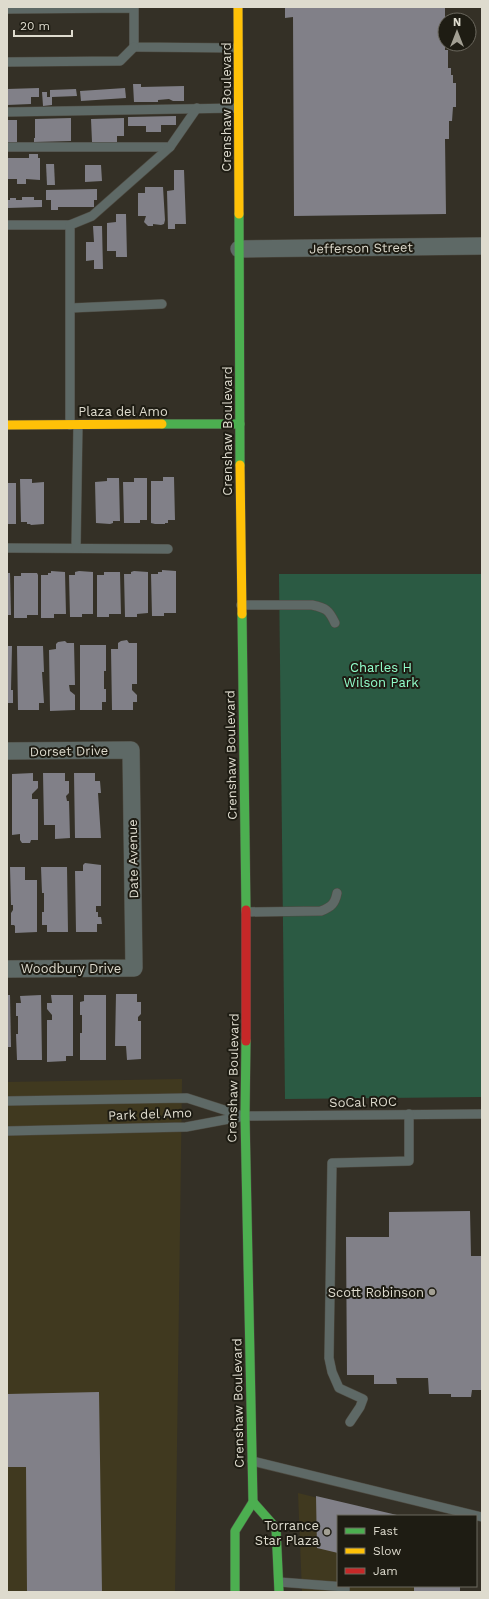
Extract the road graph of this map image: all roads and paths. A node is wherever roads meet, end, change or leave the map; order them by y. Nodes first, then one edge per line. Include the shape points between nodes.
1 (238, 7) edge
2 (7, 9) edge
3 (134, 47) junction
4 (239, 48) junction
5 (7, 62) edge
6 (197, 108) junction
7 (240, 108) junction
8 (7, 112) edge
9 (7, 147) edge
10 (170, 147) junction
11 (7, 225) edge
12 (70, 225) junction
13 (482, 246) edge
14 (239, 249) junction
15 (162, 304) dead end
16 (71, 308) junction
17 (240, 424) junction
18 (7, 425) edge
19 (74, 425) junction
20 (7, 548) edge
21 (76, 548) junction
22 (168, 549) dead end
23 (242, 605) junction
24 (335, 623) dead end
25 (132, 750) joint
26 (7, 751) edge
27 (338, 893) dead end
28 (246, 912) junction
29 (134, 968) joint
30 (7, 969) edge
31 (7, 1101) edge
32 (409, 1114) junction
33 (482, 1114) edge
34 (245, 1116) junction
35 (7, 1131) edge
36 (350, 1422) dead end
37 (252, 1461) junction
38 (253, 1502) junction
39 (474, 1515) edge
40 (278, 1582) junction
41 (337, 1586) edge
42 (235, 1592) edge
43 (279, 1592) edge

1 - 4 main road, Crenshaw Boulevard
2 - 3 lane via 134,8
3 - 4 lane
3 - 5 lane via 120,60
4 - 7 main road, Crenshaw Boulevard
6 - 7 lane
6 - 8 lane
6 - 10 lane
7 - 14 main road, Crenshaw Boulevard
9 - 10 lane
10 - 12 lane via 92,216
11 - 12 lane
12 - 16 lane
13 - 14 street, Jefferson Street
14 - 17 main road, Crenshaw Boulevard
15 - 16 lane
16 - 19 lane
17 - 19 main road, Plaza del Amo
17 - 23 main road, Crenshaw Boulevard
18 - 19 main road, Plaza del Amo
19 - 21 lane
20 - 21 lane
21 - 22 lane
23 - 24 lane via 323,607 331,613
23 - 28 main road, Crenshaw Boulevard
25 - 26 street, Dorset Drive
25 - 29 street, Date Avenue
27 - 28 lane via 331,908 321,911
28 - 34 main road, Crenshaw Boulevard
29 - 30 street, Woodbury Drive
31 - 34 lane, Park del Amo via 187,1098
32 - 33 lane, SoCal ROC
32 - 34 lane, SoCal ROC
32 - 36 lane via 409,1161 332,1163 329,1358 339,1388 363,1399
34 - 35 lane, Park del Amo via 186,1127
34 - 37 main road, Crenshaw Boulevard
37 - 38 main road, Crenshaw Boulevard
37 - 39 lane
38 - 40 main road via 276,1528
38 - 42 main road via 235,1531
40 - 41 lane
40 - 43 main road

